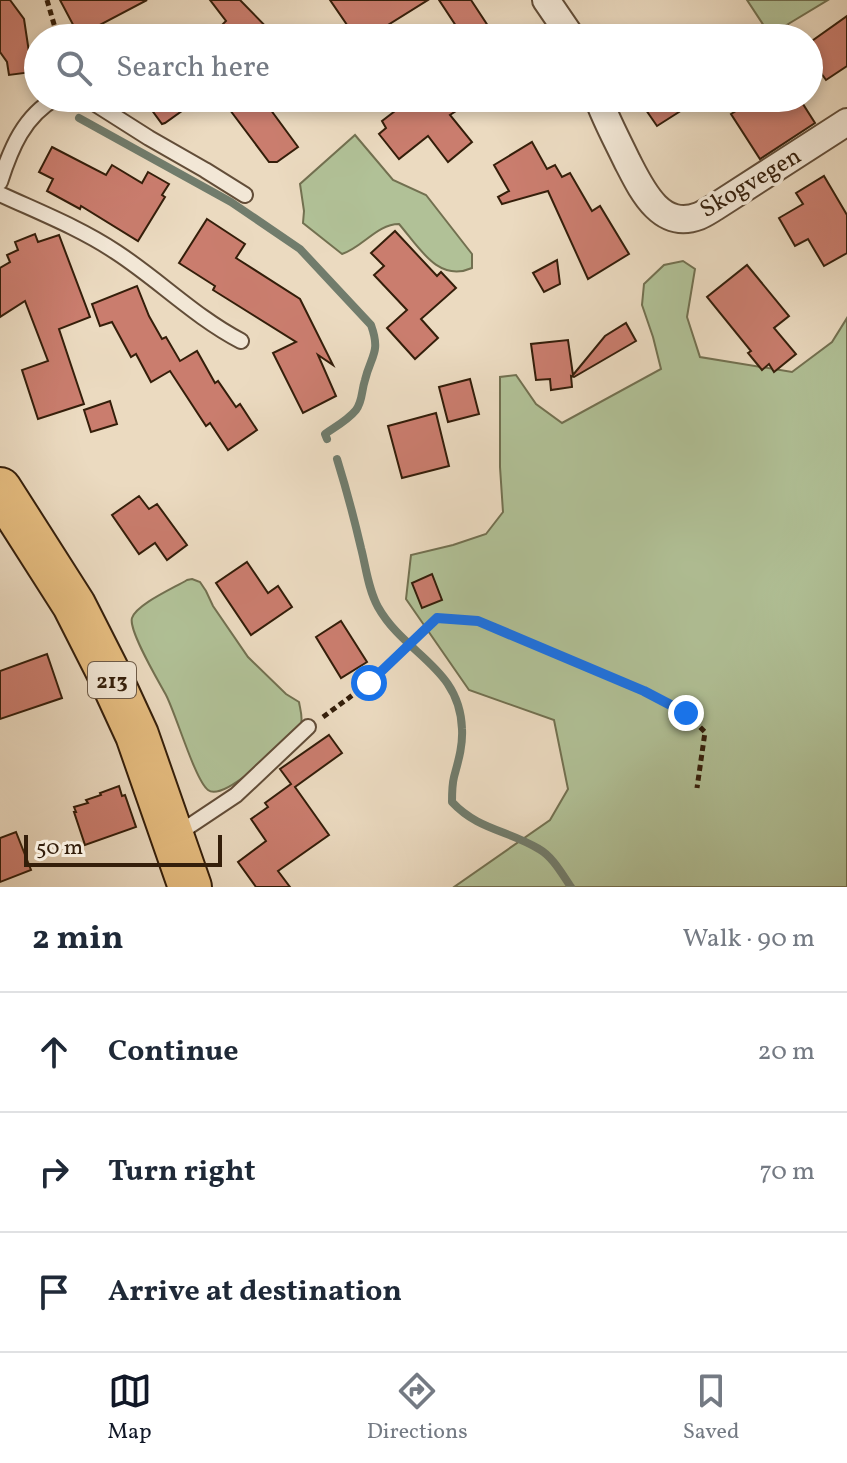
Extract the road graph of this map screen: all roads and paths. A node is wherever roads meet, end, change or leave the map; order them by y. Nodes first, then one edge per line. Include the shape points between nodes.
1 (47, 0) edge
2 (546, 0) edge
3 (54, 24) edge
4 (562, 24) edge
5 (37, 112) edge
6 (108, 112) edge
7 (604, 112) edge
8 (847, 122) edge
9 (0, 182) edge
10 (0, 194) edge
11 (245, 195) dead end
12 (241, 341) dead end
13 (0, 489) edge
14 (308, 727) joint
15 (697, 788) dead end
16 (173, 837) junction
17 (190, 887) edge

1 - 3 path
2 - 4 street
5 - 9 lane via 25,124
6 - 11 lane
7 - 8 street, Skogvegen via 650,203 679,219 696,217
10 - 12 lane via 84,232 144,271 215,328
13 - 16 main road, 213 via 74,605 107,670 137,735
14 - 15 path via 369,683 437,618 478,621 686,713 705,732
14 - 16 lane via 236,795
16 - 17 main road, 213

